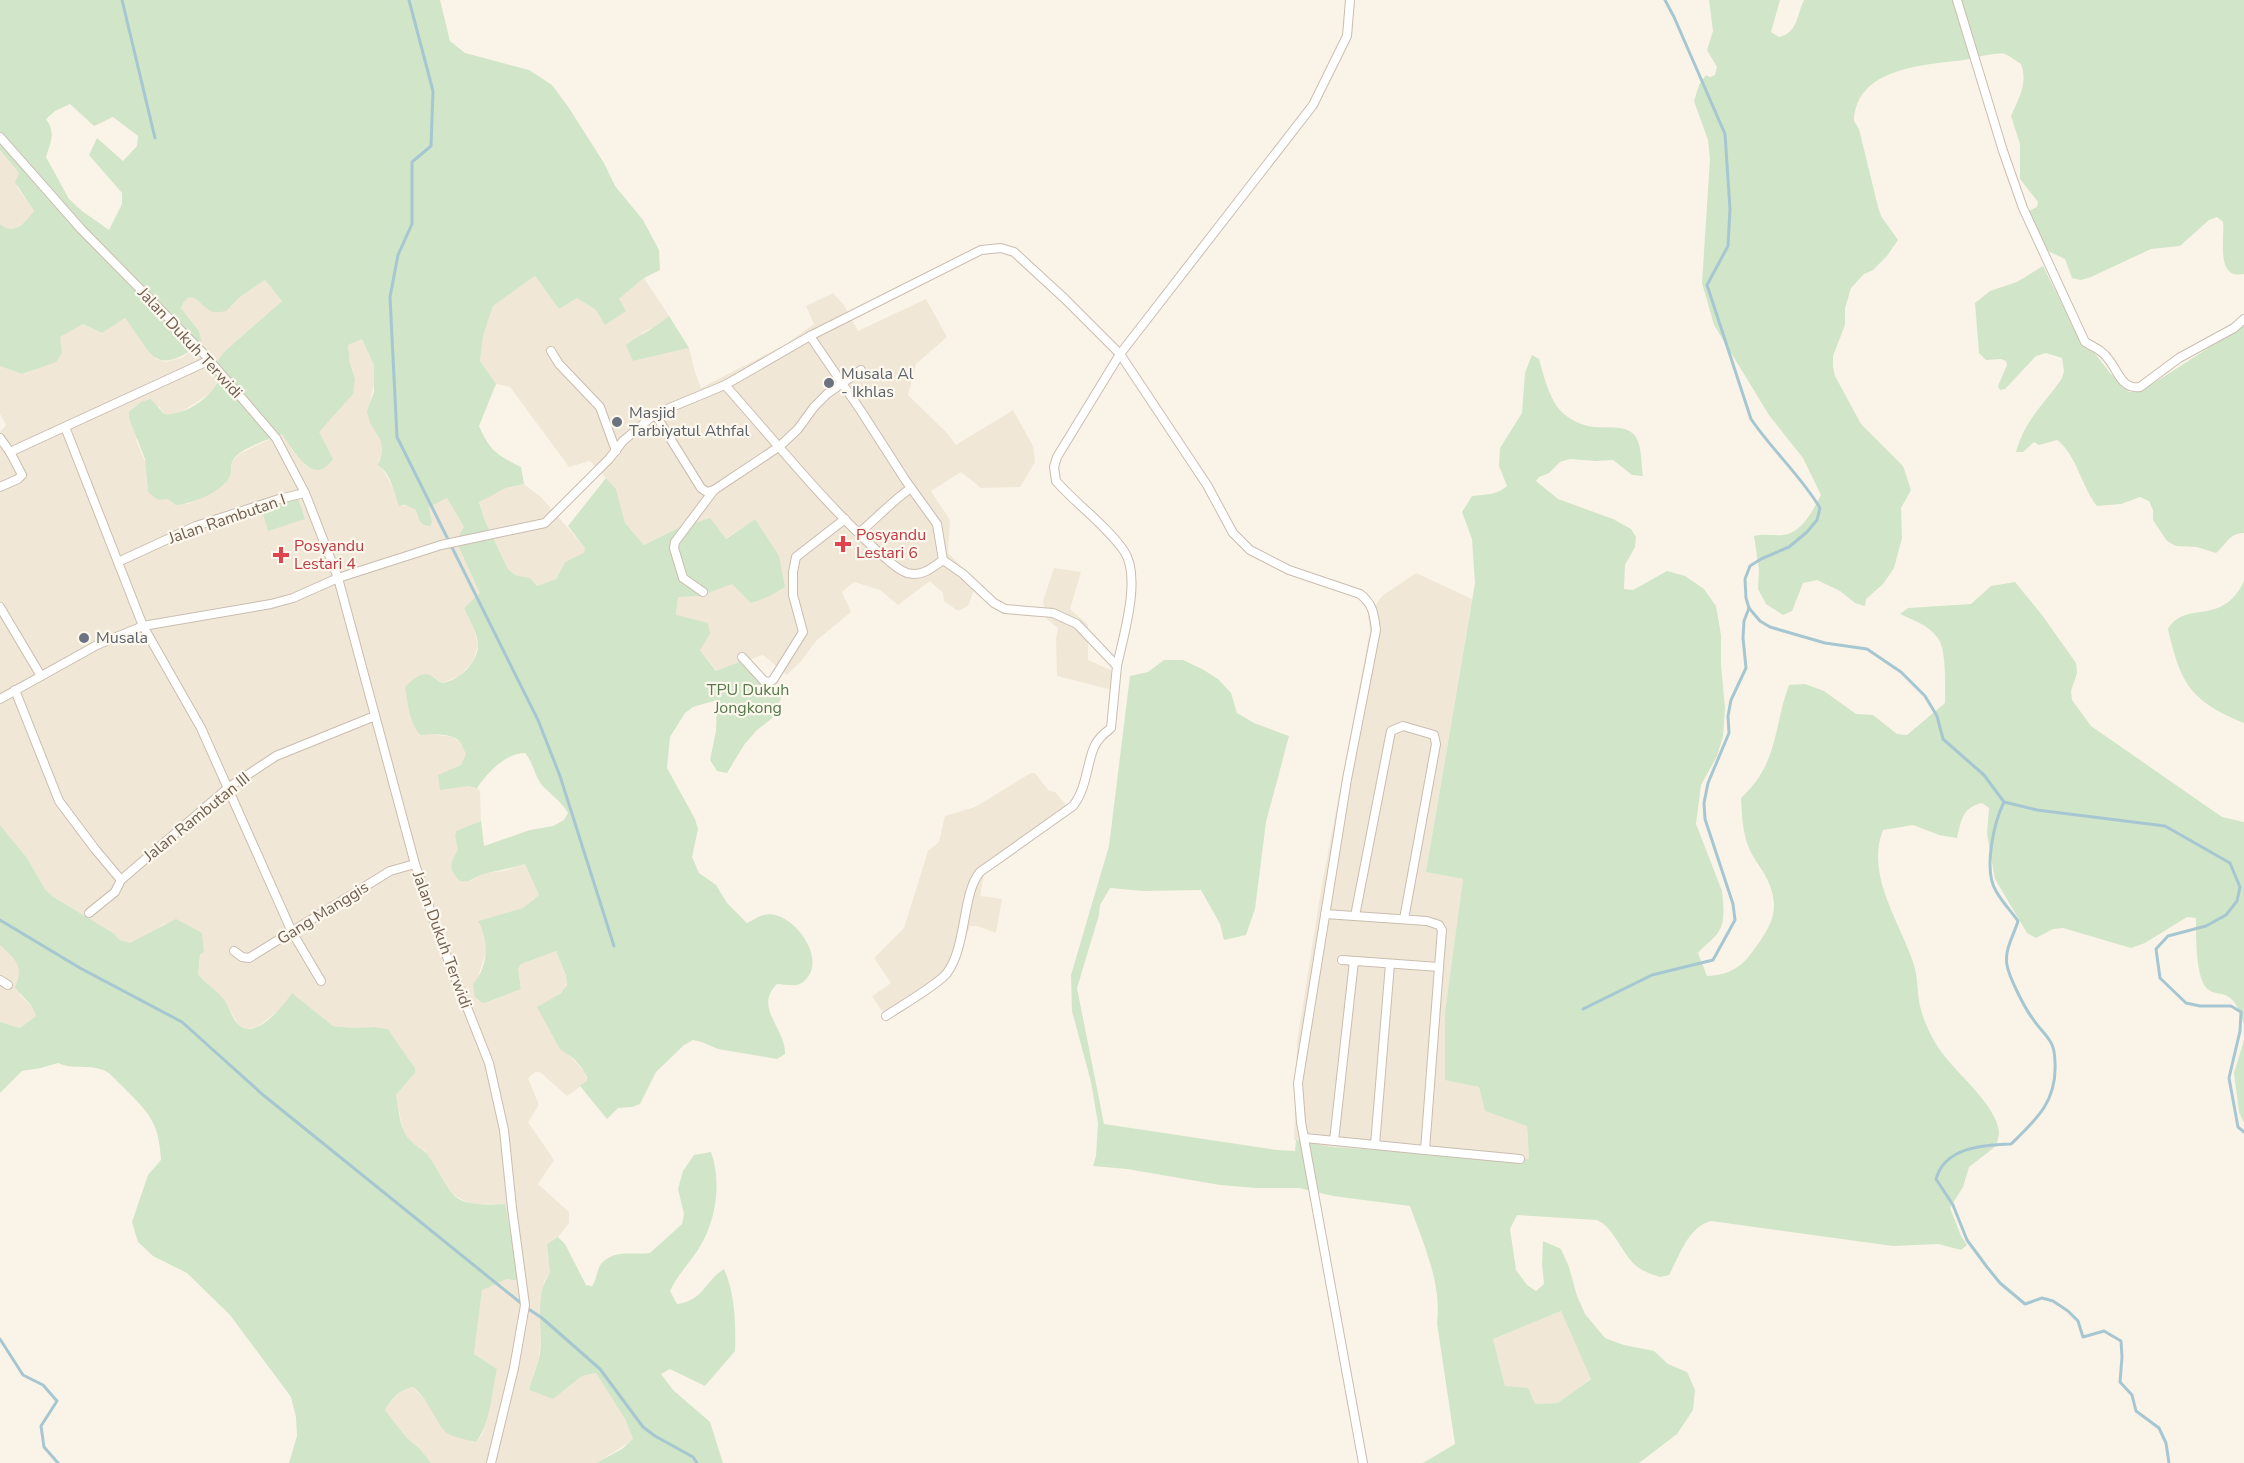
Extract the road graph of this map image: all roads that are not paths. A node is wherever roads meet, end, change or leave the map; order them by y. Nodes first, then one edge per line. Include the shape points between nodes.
1 (1350, 0) edge
2 (1957, 0) edge
3 (0, 137) edge
4 (2244, 319) edge
5 (810, 336) junction
6 (551, 351) dead end
7 (1120, 354) junction
8 (210, 360) junction
9 (861, 370) dead end
10 (842, 383) junction
11 (725, 385) junction
12 (655, 414) junction
13 (65, 427) junction
14 (0, 438) edge
15 (780, 446) junction
16 (616, 451) junction
17 (10, 452) junction
18 (0, 487) edge
19 (910, 488) junction
20 (714, 490) junction
21 (305, 493) junction
22 (845, 519) junction
23 (859, 534) junction
24 (944, 560) junction
25 (118, 562) junction
26 (338, 578) junction
27 (703, 592) dead end
28 (0, 607) edge
29 (143, 626) junction
30 (741, 657) dead end
31 (1117, 666) junction
32 (41, 676) junction
33 (15, 690) junction
34 (0, 699) edge
35 (375, 716) junction
36 (229, 787) junction
37 (415, 864) junction
38 (121, 880) junction
39 (89, 913) dead end
40 (1325, 914) junction
41 (1355, 916) junction
42 (1404, 919) junction
43 (292, 932) junction
44 (234, 951) dead end
45 (1342, 960) dead end
46 (1354, 961) junction
47 (1390, 964) junction
48 (1439, 967) junction
49 (321, 981) dead end
50 (885, 1016) dead end
51 (1305, 1138) junction
52 (1334, 1141) junction
53 (1375, 1145) junction
54 (1425, 1150) junction
55 (1520, 1159) dead end
56 (491, 1463) edge
57 (1363, 1463) edge

1 - 7 street via 1347,36 1313,105
2 - 4 street via 2023,208 2085,342 2101,351 2126,384 2134,388
3 - 8 street, Jalan Dukuh Terwidi via 81,229
5 - 7 street via 981,250 1001,248 1014,252
5 - 10 street
5 - 11 street
6 - 16 street via 558,364 600,407
7 - 31 street via 1054,467 1056,481 1116,541 1130,562 1131,590
7 - 40 street via 1207,485 1233,533 1250,550 1289,570 1360,594 1374,611 1376,630
8 - 13 street
8 - 21 street, Jalan Dukuh Terwidi via 276,438
9 - 10 street
10 - 15 street via 814,407
10 - 19 street
11 - 12 street
11 - 15 street
12 - 16 street via 622,441
12 - 20 street via 701,488 707,492
13 - 17 street
13 - 25 street
14 - 17 street
15 - 20 street
15 - 22 street
16 - 26 street via 545,523 441,545
17 - 18 street via 22,475
19 - 23 street
19 - 24 street via 937,524
20 - 27 street via 674,548 683,578
21 - 25 street, Jalan Rambutan I via 196,526
21 - 26 street, Jalan Dukuh Terwidi
22 - 23 street
22 - 30 street via 796,557 792,594 802,632 773,680 764,681
23 - 24 street via 909,573 926,573
24 - 31 street via 1005,609 1053,613 1077,624
25 - 29 street
26 - 29 street via 271,604
26 - 35 street, Jalan Dukuh Terwidi
28 - 32 street
29 - 32 street via 97,645
29 - 36 street via 201,728
31 - 50 street via 1111,728 1099,738 1079,798 980,872 974,882 959,946 945,975
32 - 33 street
33 - 34 street
33 - 38 street via 59,801
35 - 36 street, Jalan Rambutan III via 276,756
35 - 37 street, Jalan Dukuh Terwidi
36 - 38 street, Jalan Rambutan III
36 - 43 street
37 - 43 street, Gang Manggis via 390,871
37 - 56 street, Jalan Dukuh Terwidi via 489,1063 504,1130 525,1308
38 - 39 street, Jalan Rambutan III via 115,891
40 - 41 street
40 - 51 street via 1298,1083
41 - 42 street
41 - 42 street via 1391,732 1403,726 1434,735 1436,744
42 - 48 street via 1427,921 1442,930
43 - 44 street, Gang Manggis via 249,958
43 - 49 street
45 - 46 street
46 - 47 street
46 - 52 street
47 - 48 street
47 - 53 street
48 - 54 street
51 - 52 street
51 - 57 street
52 - 53 street
53 - 54 street
54 - 55 street

